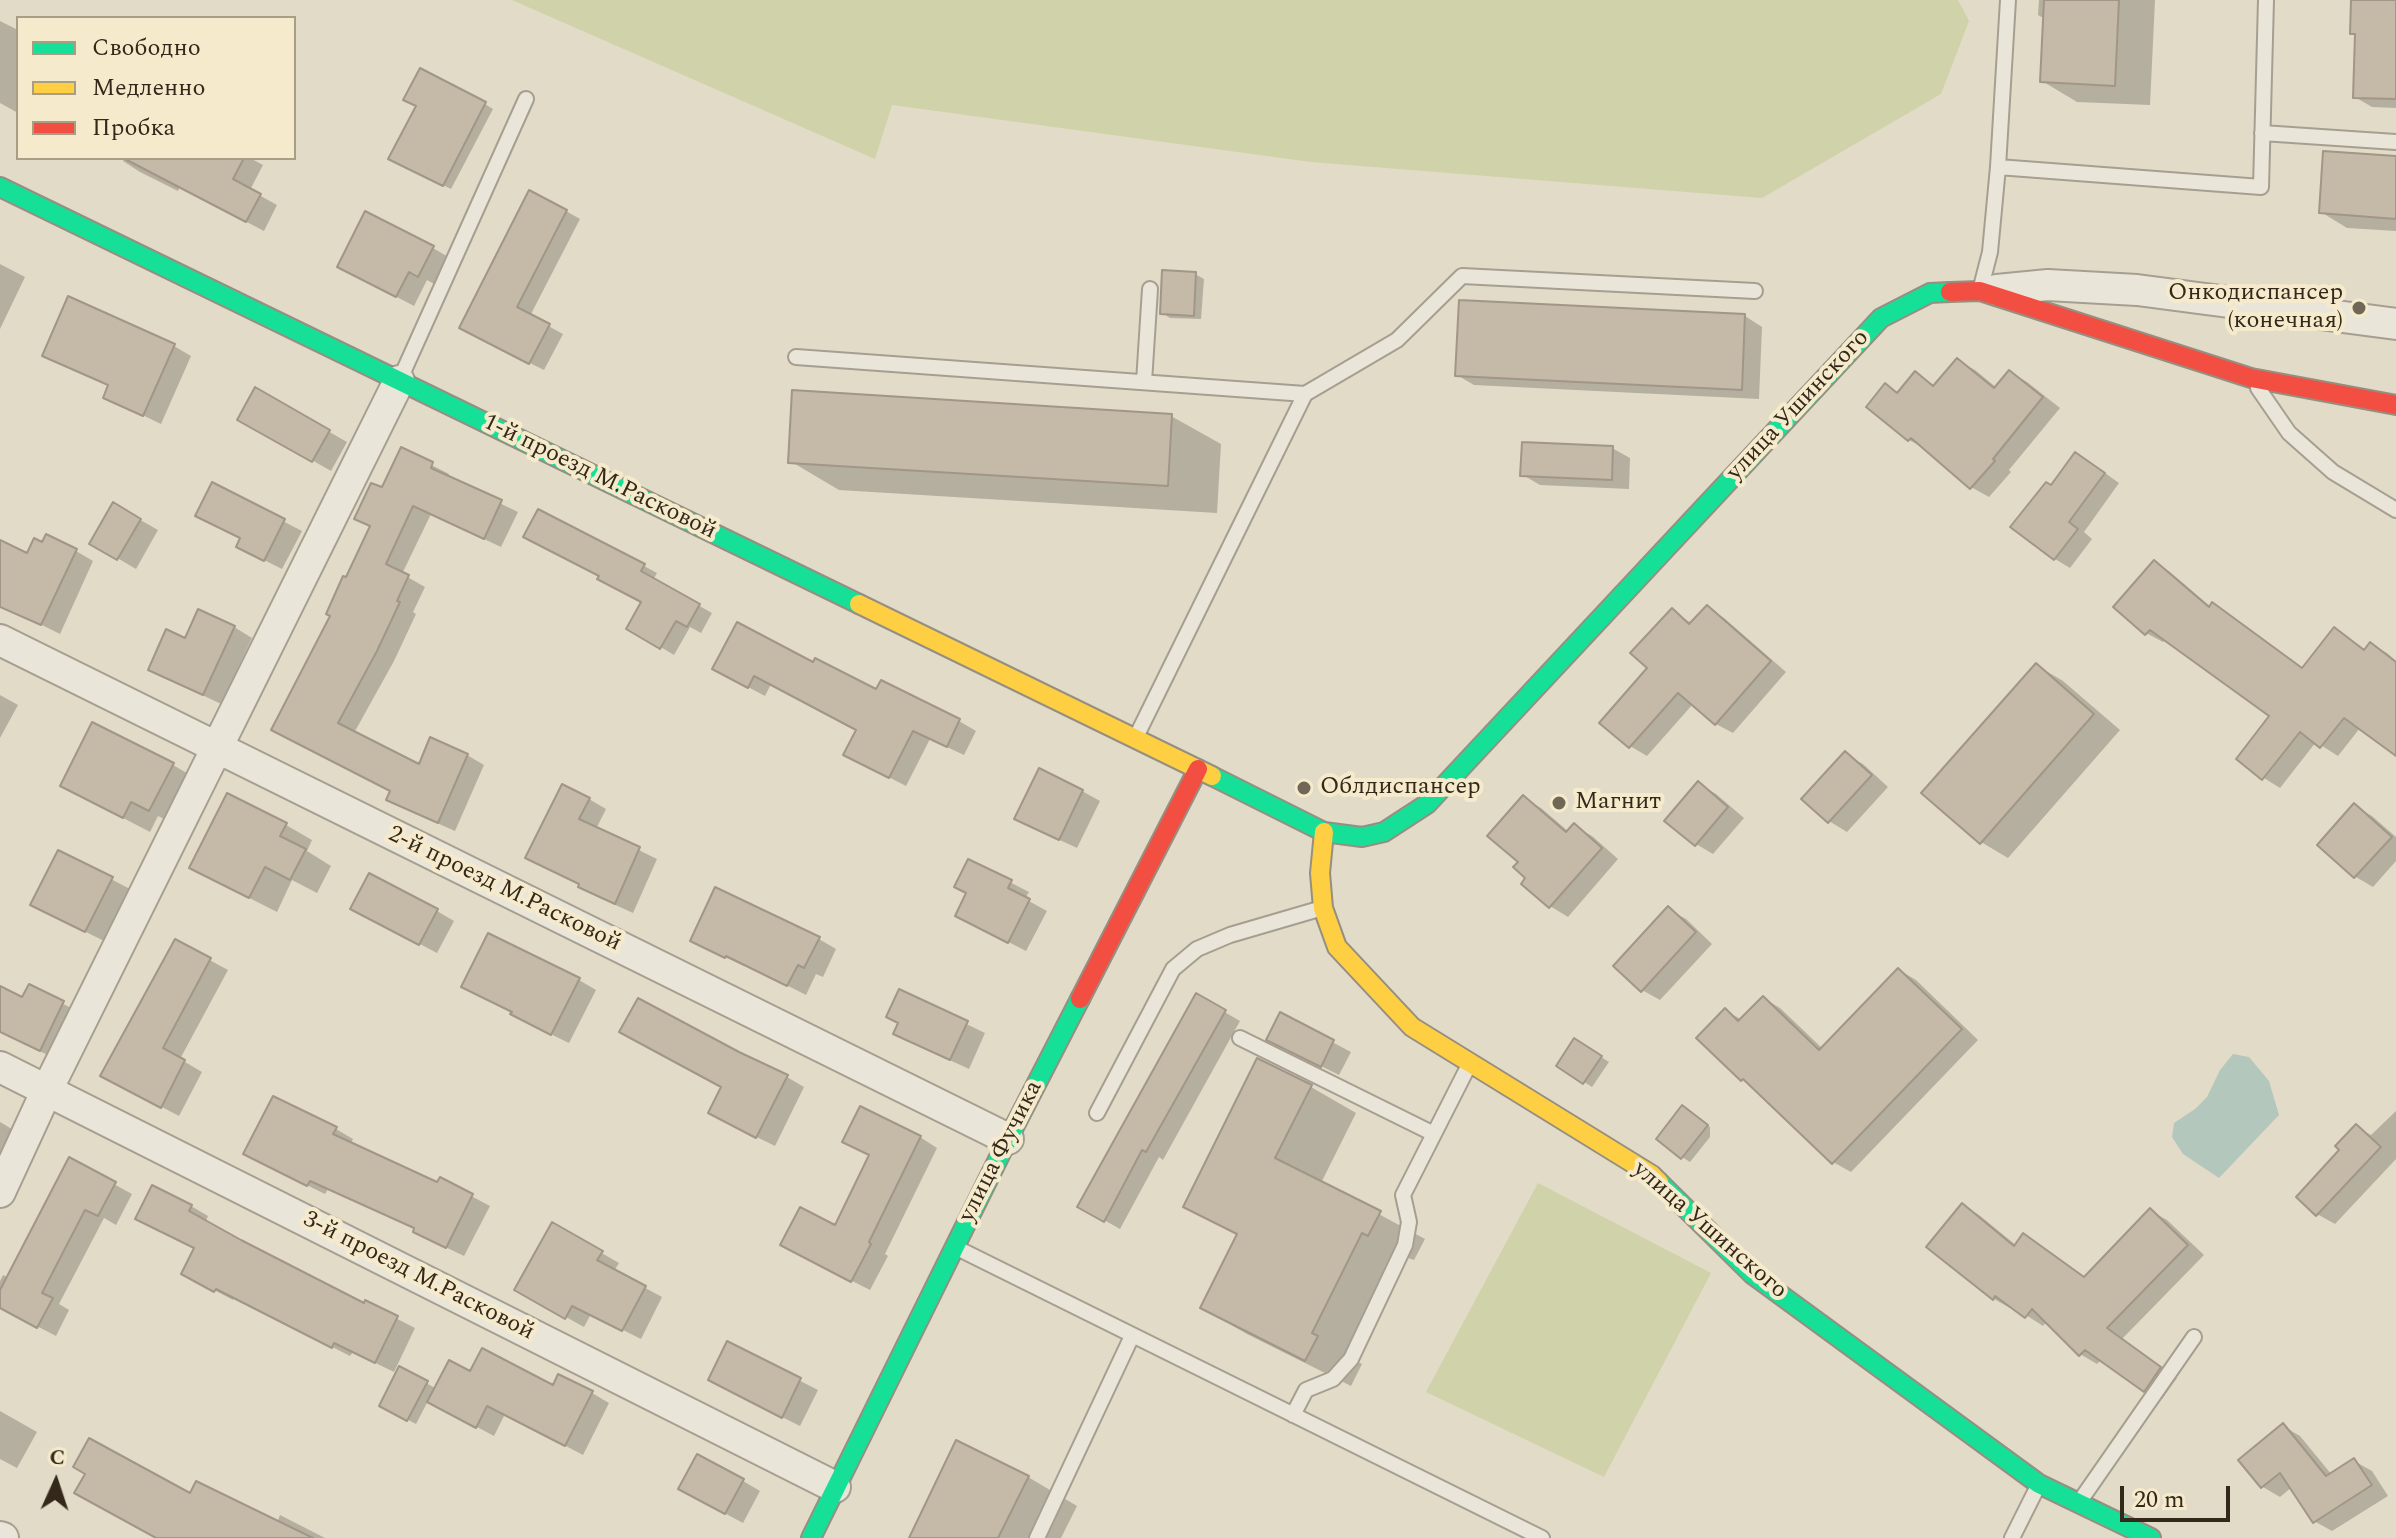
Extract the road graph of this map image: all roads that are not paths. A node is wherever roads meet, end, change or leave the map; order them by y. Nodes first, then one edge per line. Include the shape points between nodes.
1 (2008, 0) edge
2 (2266, 0) edge
3 (526, 99) dead end
4 (2262, 133) junction
5 (2396, 142) edge
6 (1998, 167) junction
7 (0, 187) edge
8 (1150, 289) dead end
9 (1755, 291) dead end
10 (1980, 291) junction
11 (2396, 324) edge
12 (796, 357) dead end
13 (2251, 378) junction
14 (399, 381) junction
15 (1144, 382) junction
16 (1305, 394) junction
17 (2396, 405) edge
18 (2396, 510) edge
19 (0, 640) edge
20 (1135, 739) junction
21 (217, 748) junction
22 (1198, 769) junction
23 (1324, 832) junction
24 (1323, 908) junction
25 (1240, 1038) dead end
26 (1470, 1063) junction
27 (0, 1067) edge
28 (47, 1090) junction
29 (1097, 1113) dead end
30 (1434, 1134) junction
31 (1008, 1139) junction
32 (0, 1192) edge
33 (955, 1247) junction
34 (1132, 1336) junction
35 (2194, 1337) dead end
36 (1293, 1415) junction
37 (2039, 1484) junction
38 (835, 1487) junction
39 (2080, 1502) junction
40 (811, 1538) edge
41 (1037, 1538) edge
42 (1542, 1538) edge
43 (2012, 1538) edge
44 (2151, 1538) edge

1 - 6 lane
2 - 4 lane
3 - 14 lane
4 - 5 lane
4 - 6 lane via 2261,187
6 - 10 lane via 1990,252
7 - 14 street, 1-й проезд М.Расковой
8 - 15 lane
9 - 16 lane via 1462,276 1397,340
10 - 11 street via 2048,285 2137,290
10 - 13 street, улица Ушинского
10 - 23 street, улица Ушинского via 1930,293 1881,318 1427,804 1384,832 1362,837
12 - 15 lane
13 - 17 street, улица Ушинского
13 - 18 lane via 2289,433 2333,472
14 - 20 street, 1-й проезд М.Расковой
14 - 21 street
15 - 16 lane
16 - 20 lane
19 - 21 street, 2-й проезд М.Расковой
20 - 22 street, 1-й проезд М.Расковой
21 - 28 street
21 - 31 street, 2-й проезд М.Расковой
22 - 23 street, улица Ушинского
22 - 31 street, улица Фучика
23 - 24 street, улица Ушинского
24 - 26 street, улица Ушинского via 1337,947 1412,1027
24 - 29 lane via 1230,935 1197,949 1173,969
25 - 30 lane
26 - 30 lane
26 - 37 street, улица Ушинского via 1652,1175 1752,1274
27 - 28 street, 3-й проезд М.Расковой
28 - 32 street
28 - 38 street, 3-й проезд М.Расковой
30 - 36 lane via 1403,1195 1409,1222 1405,1245 1351,1359 1333,1379 1306,1390
31 - 33 street, улица Фучика
33 - 34 lane
33 - 38 street, улица Фучика
34 - 36 lane
34 - 41 lane
35 - 39 lane
36 - 42 lane
37 - 39 street, улица Ушинского
37 - 43 lane
38 - 40 street, улица Фучика
39 - 44 street, улица Ушинского

